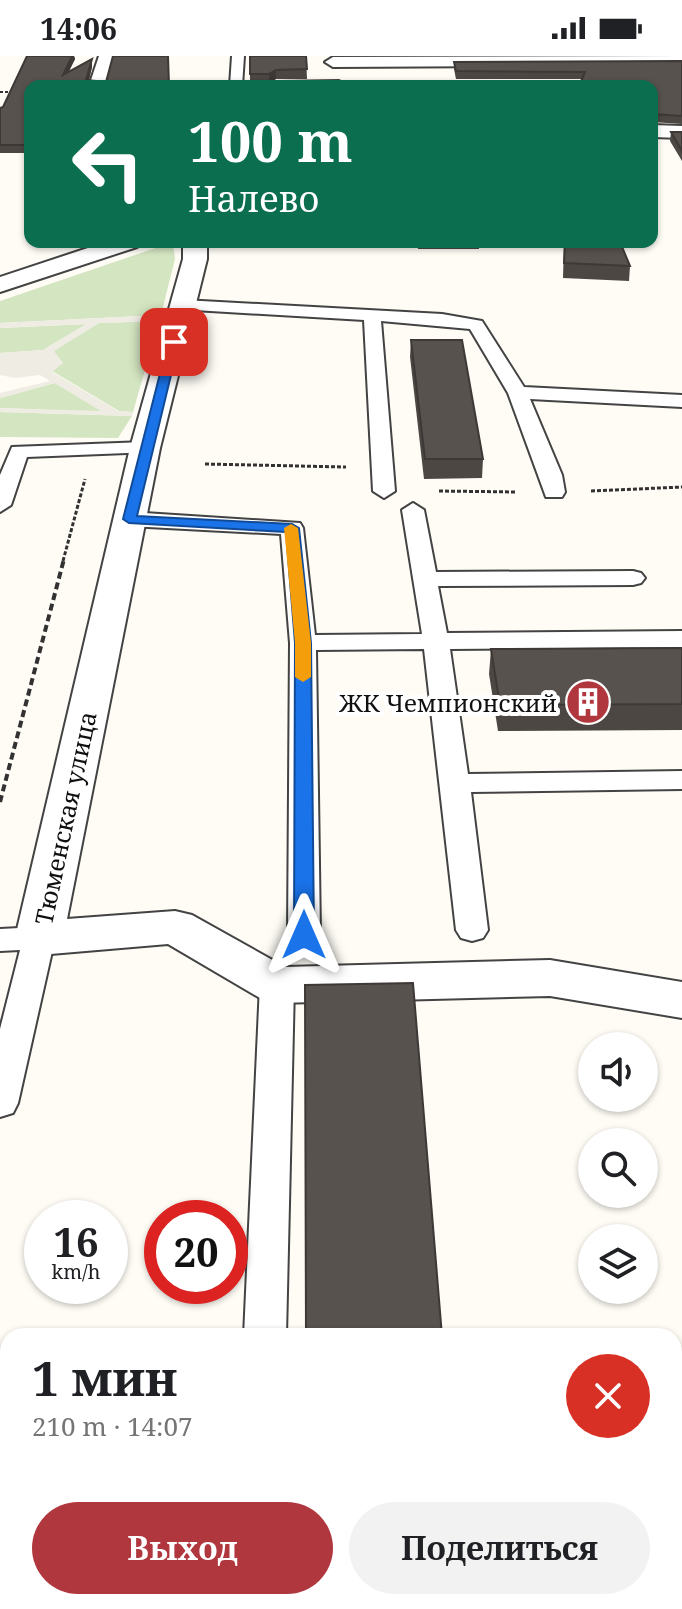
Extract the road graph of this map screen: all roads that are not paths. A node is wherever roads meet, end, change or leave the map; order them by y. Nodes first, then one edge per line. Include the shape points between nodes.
1 (107, 56) edge
2 (238, 56) edge
3 (332, 59) edge
4 (682, 60) edge
5 (100, 80) edge
6 (236, 80) edge
7 (338, 80) edge
8 (658, 131) edge
9 (682, 132) edge
10 (111, 248) edge
11 (195, 248) edge
12 (0, 285) edge
13 (183, 305) junction
14 (372, 315) junction
15 (518, 393) junction
16 (682, 401) edge
17 (145, 448) junction
18 (10, 451) edge
19 (384, 491) dead end
20 (554, 492) dead end
21 (0, 505) edge
22 (413, 510) dead end
23 (129, 519) junction
24 (633, 578) dead end
25 (425, 579) junction
26 (682, 639) edge
27 (436, 641) junction
28 (303, 643) junction
29 (682, 780) edge
30 (455, 783) junction
31 (472, 930) dead end
32 (304, 935) dead end
33 (20, 939) edge
34 (277, 985) junction
35 (682, 1000) edge
36 (0, 1103) edge
37 (265, 1328) edge

1 - 5 street
2 - 6 lane
3 - 4 street
3 - 7 street
8 - 9 street
10 - 12 street
11 - 13 street, Тюменская улица
13 - 14 lane
13 - 17 street, Тюменская улица
14 - 15 lane via 476,325
14 - 19 lane
15 - 16 lane
15 - 20 lane
17 - 18 lane
17 - 23 street, Тюменская улица
18 - 21 lane
22 - 25 lane
23 - 28 lane via 292,528
23 - 33 street, Тюменская улица
24 - 25 lane
25 - 27 lane
26 - 27 lane
27 - 28 lane
27 - 30 lane
28 - 32 lane
29 - 30 lane
30 - 31 lane
33 - 34 street, Тюменская улица via 175,927
33 - 36 lane
34 - 35 street via 550,978
34 - 37 lane

